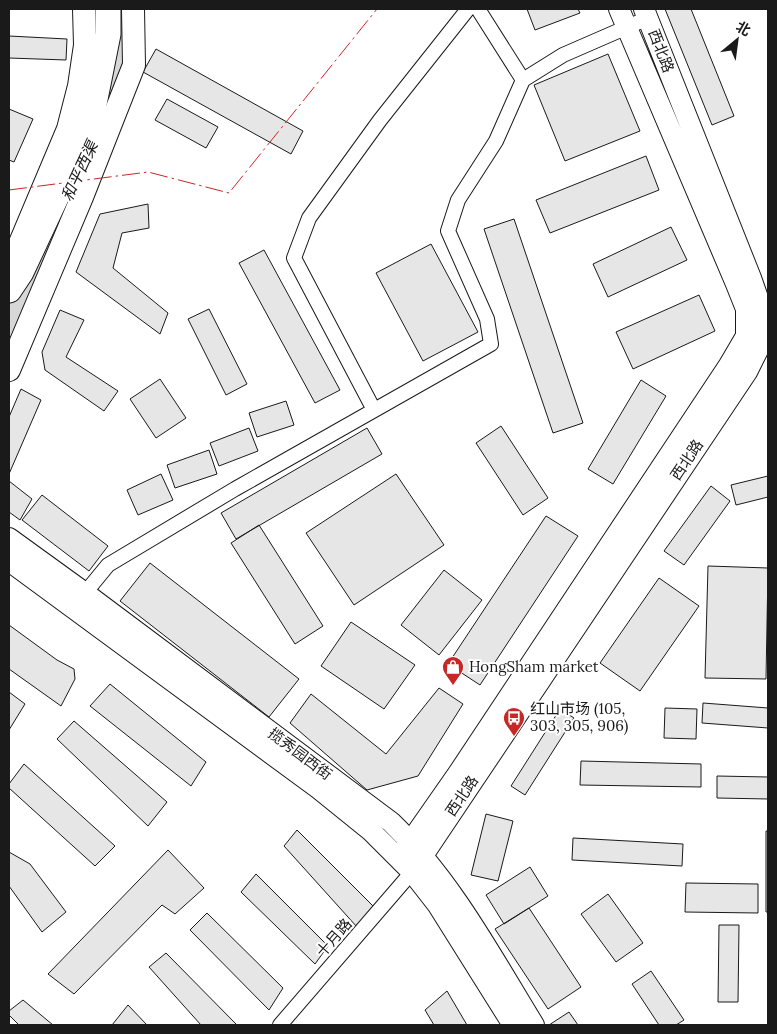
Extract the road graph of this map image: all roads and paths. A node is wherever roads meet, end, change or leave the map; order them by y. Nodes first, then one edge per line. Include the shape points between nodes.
1 (84, 9) edge
2 (108, 9) edge
3 (133, 9) edge
4 (468, 9) edge
5 (478, 9) edge
6 (618, 9) edge
7 (646, 14) edge
8 (626, 27) junction
9 (523, 80) junction
10 (9, 269) edge
11 (9, 290) edge
12 (746, 324) junction
13 (765, 348) edge
14 (9, 370) edge
15 (374, 410) junction
16 (9, 538) edge
17 (9, 561) edge
18 (85, 593) junction
19 (417, 848) junction
20 (406, 865) junction
21 (280, 1025) edge
22 (513, 1025) edge
23 (534, 1025) edge

1 - 10 main road via 84,53 68,129
2 - 11 highway via 108,34 91,119 21,272
3 - 14 main road via 134,65
4 - 15 street via 380,120 309,218 294,258
5 - 9 street
6 - 8 main road, 西北路
7 - 8 street
7 - 13 main road, 西北路 via 751,278 764,315
8 - 9 street via 563,56
8 - 12 main road, 西北路 via 736,284 746,309
9 - 15 street via 496,141 458,200 448,231 487,319 491,344
12 - 13 street
12 - 19 main road, 西北路 via 746,336 729,365 459,772
13 - 19 main road, 西北路
15 - 18 street via 108,565
16 - 18 main road, 揽秀园西街
17 - 20 main road, 揽秀园西街 via 319,788
18 - 19 main road, 揽秀园西街 via 391,822
19 - 20 main road, 西北路
19 - 23 main road, 揽秀园西街 via 452,893
20 - 21 street, 十月路
20 - 22 main road, 揽秀园西街 via 437,904

